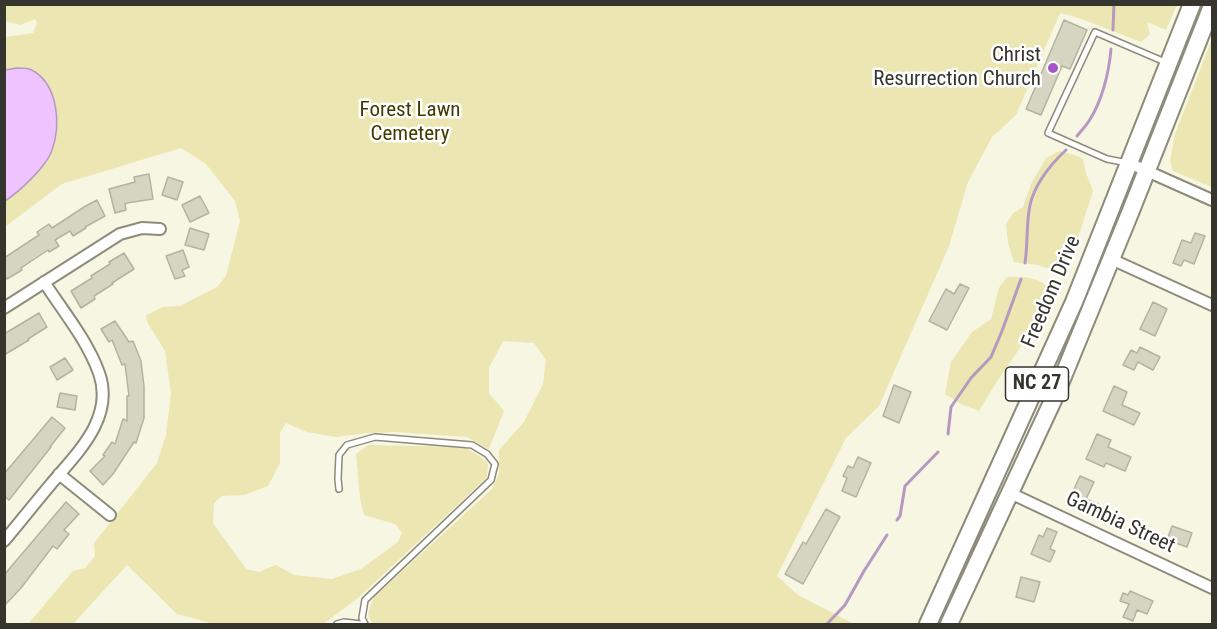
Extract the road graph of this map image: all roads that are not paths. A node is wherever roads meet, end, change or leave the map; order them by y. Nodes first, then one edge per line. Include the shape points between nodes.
1 (1192, 4) edge
2 (1212, 6) edge
3 (1168, 64) junction
4 (1129, 163) junction
5 (1147, 171) junction
6 (1212, 200) edge
7 (160, 229) dead end
8 (1111, 259) junction
9 (44, 282) junction
10 (1212, 305) edge
11 (4, 308) edge
12 (59, 474) junction
13 (339, 489) dead end
14 (1010, 493) junction
15 (110, 515) dead end
16 (4, 541) edge
17 (1212, 588) edge
18 (337, 624) edge
19 (363, 624) edge
20 (928, 624) edge
21 (949, 624) edge

1 - 3 main road, Freedom Drive / NC 27
2 - 5 main road, Freedom Drive / NC 27
3 - 4 main road, Freedom Drive / NC 27
3 - 4 lane via 1095,32 1048,133 1107,159
4 - 5 street
4 - 20 main road, Freedom Drive / NC 27 via 1069,312
5 - 6 street
5 - 8 main road, Freedom Drive / NC 27
7 - 9 street via 142,228 120,234
8 - 10 street
8 - 14 main road, Freedom Drive / NC 27
9 - 11 street
9 - 12 street via 88,349 102,393 96,425 85,445
12 - 15 street
12 - 16 street
13 - 19 lane via 339,455 347,445 375,436 472,445 495,464 491,480 365,600
14 - 17 street, Gambia Street
14 - 21 main road, Freedom Drive / NC 27
18 - 19 lane

